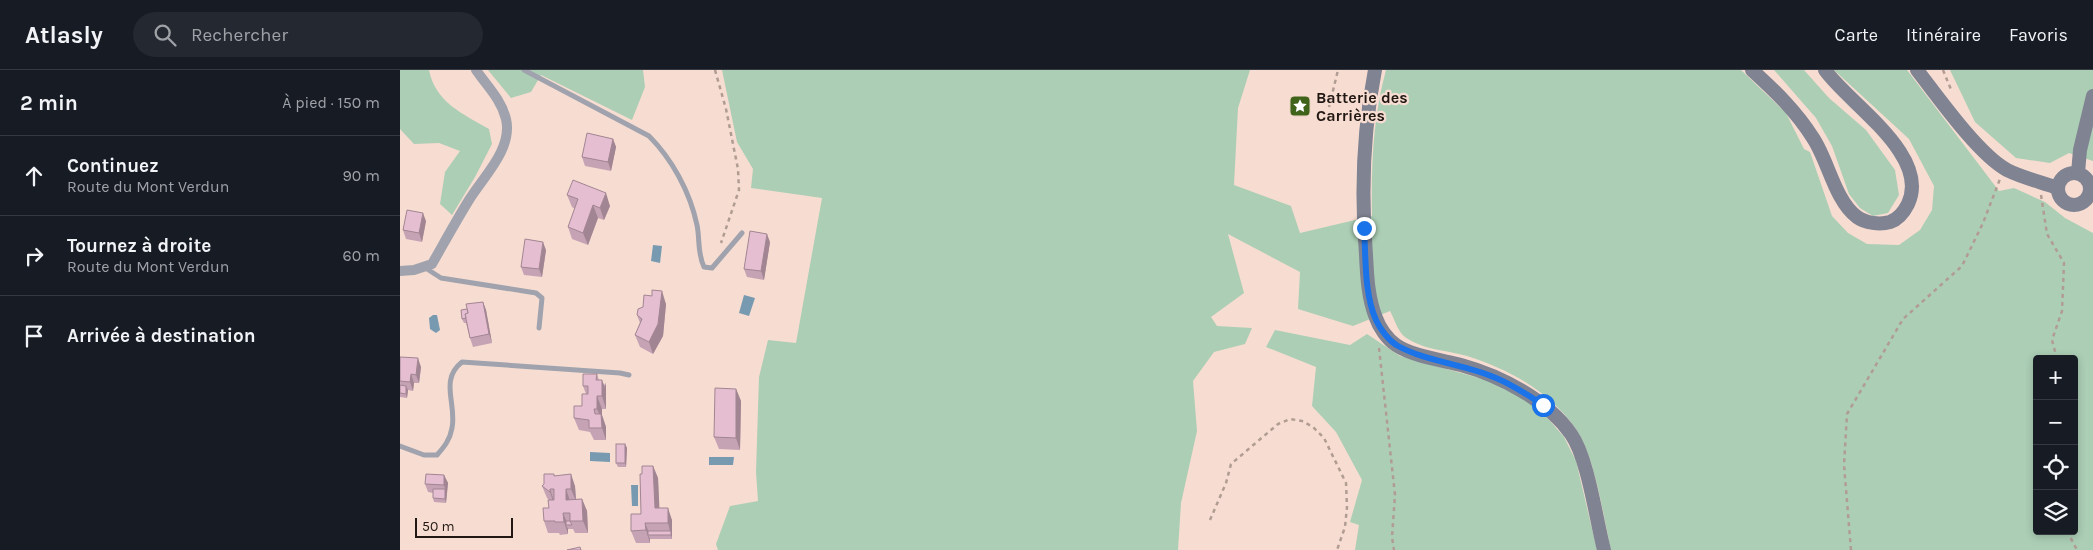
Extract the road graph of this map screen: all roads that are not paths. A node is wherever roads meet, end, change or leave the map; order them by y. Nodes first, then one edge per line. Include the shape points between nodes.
1 (476, 70) edge
2 (524, 70) edge
3 (1374, 70) edge
4 (1752, 70) edge
5 (1824, 70) edge
6 (1917, 70) edge
7 (2093, 96) edge
8 (2078, 173) junction
9 (2091, 183) edge
10 (2058, 188) junction
11 (2090, 203) edge
12 (742, 233) dead end
13 (424, 266) junction
14 (400, 271) edge
15 (539, 328) dead end
16 (629, 376) dead end
17 (400, 446) edge
18 (1604, 550) edge

1 - 13 street via 501,106 507,135 498,158 468,201 432,264
2 - 12 lane via 649,136 665,152 697,222 700,258 704,266 712,268
3 - 18 street via 1364,161 1364,228 1370,299 1376,320 1396,346 1497,378 1543,405 1571,434 1582,455
4 - 5 street via 1792,108 1814,139 1845,204 1857,217 1871,223 1890,222 1904,213 1913,195 1912,178 1901,153 1885,132
6 - 10 street via 1994,160 2006,169
7 - 8 street
8 - 9 street
8 - 10 street via 2065,175
9 - 11 street
10 - 11 street via 2063,201 2070,205
13 - 14 street
13 - 15 lane via 441,278 536,293 542,298
16 - 17 lane via 462,362 454,368 450,381 453,426 448,442 437,455 424,455

